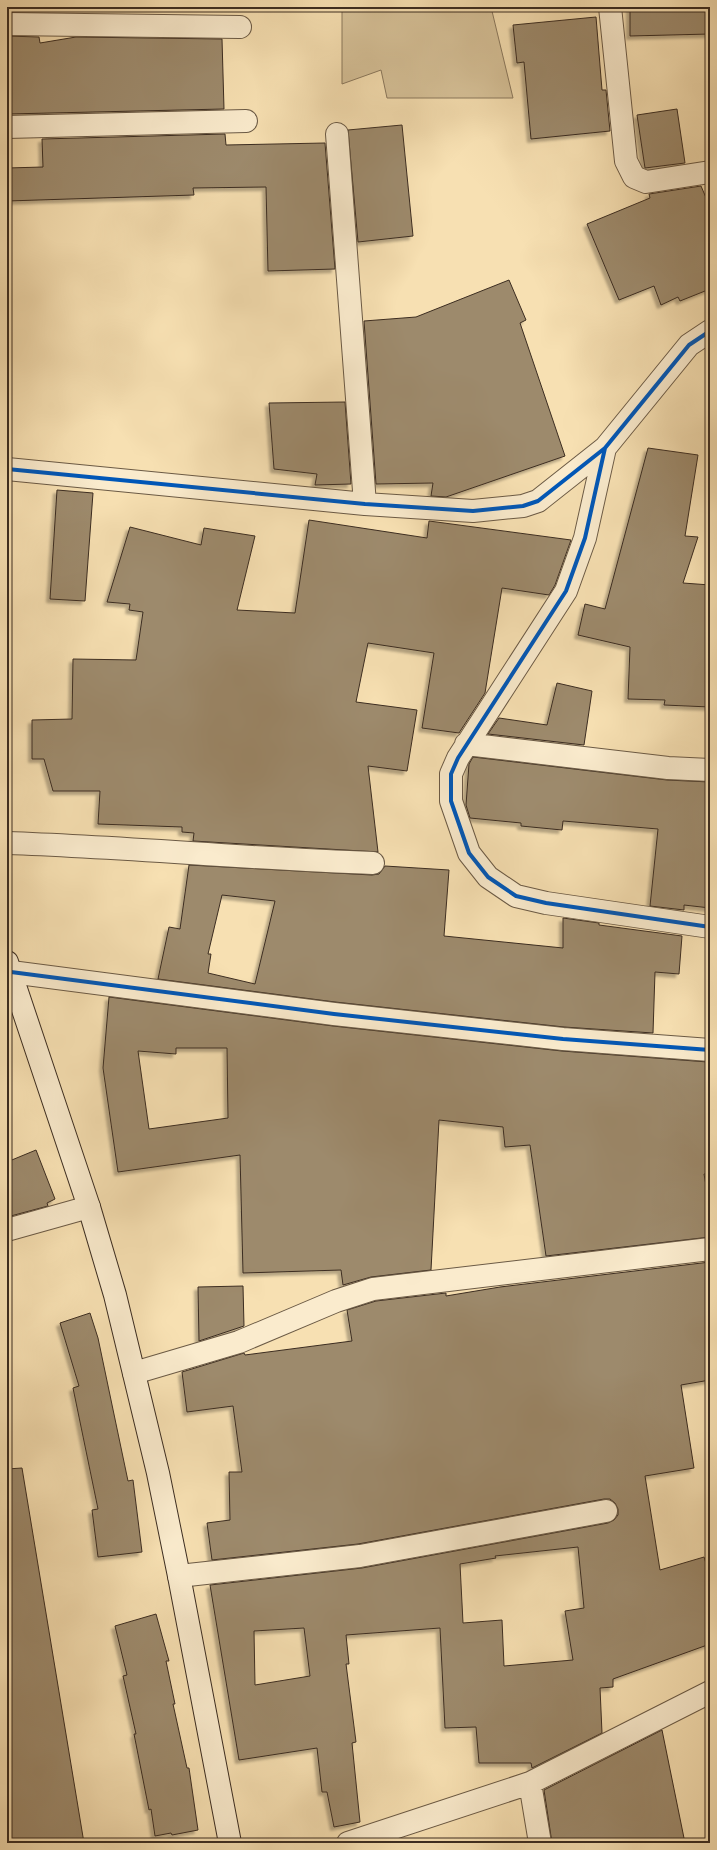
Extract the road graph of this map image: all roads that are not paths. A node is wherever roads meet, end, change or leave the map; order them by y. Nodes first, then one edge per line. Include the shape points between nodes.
1 (610, 7) edge
2 (7, 24) edge
3 (240, 27) dead end
4 (246, 121) dead end
5 (7, 127) edge
6 (337, 134) dead end
7 (710, 172) edge
8 (710, 331) edge
9 (605, 448) junction
10 (7, 469) edge
11 (365, 504) junction
12 (466, 744) junction
13 (710, 770) edge
14 (7, 843) edge
15 (373, 863) dead end
16 (710, 927) edge
17 (9, 967) edge
18 (710, 1050) edge
19 (89, 1207) junction
20 (7, 1230) edge
21 (710, 1249) edge
22 (134, 1373) junction
23 (606, 1511) dead end
24 (179, 1576) junction
25 (710, 1692) edge
26 (530, 1783) junction
27 (230, 1843) edge
28 (348, 1843) edge
29 (540, 1843) edge

1 - 7 street via 626,161 634,177 646,182
2 - 3 street
4 - 5 street
6 - 11 street
8 - 9 street via 689,345
9 - 11 street via 538,501 523,506 473,511
9 - 12 street via 585,538 566,591
10 - 11 street
12 - 13 street via 668,768
12 - 16 street via 451,774 451,801 469,853 488,877 516,896 546,903
14 - 15 street
17 - 18 street via 342,1015 563,1039
17 - 19 street
19 - 20 street
19 - 22 street via 115,1295
21 - 22 street via 373,1288 240,1342
22 - 24 street
23 - 24 street via 360,1556
24 - 27 street
25 - 26 street
26 - 28 street
26 - 29 street

